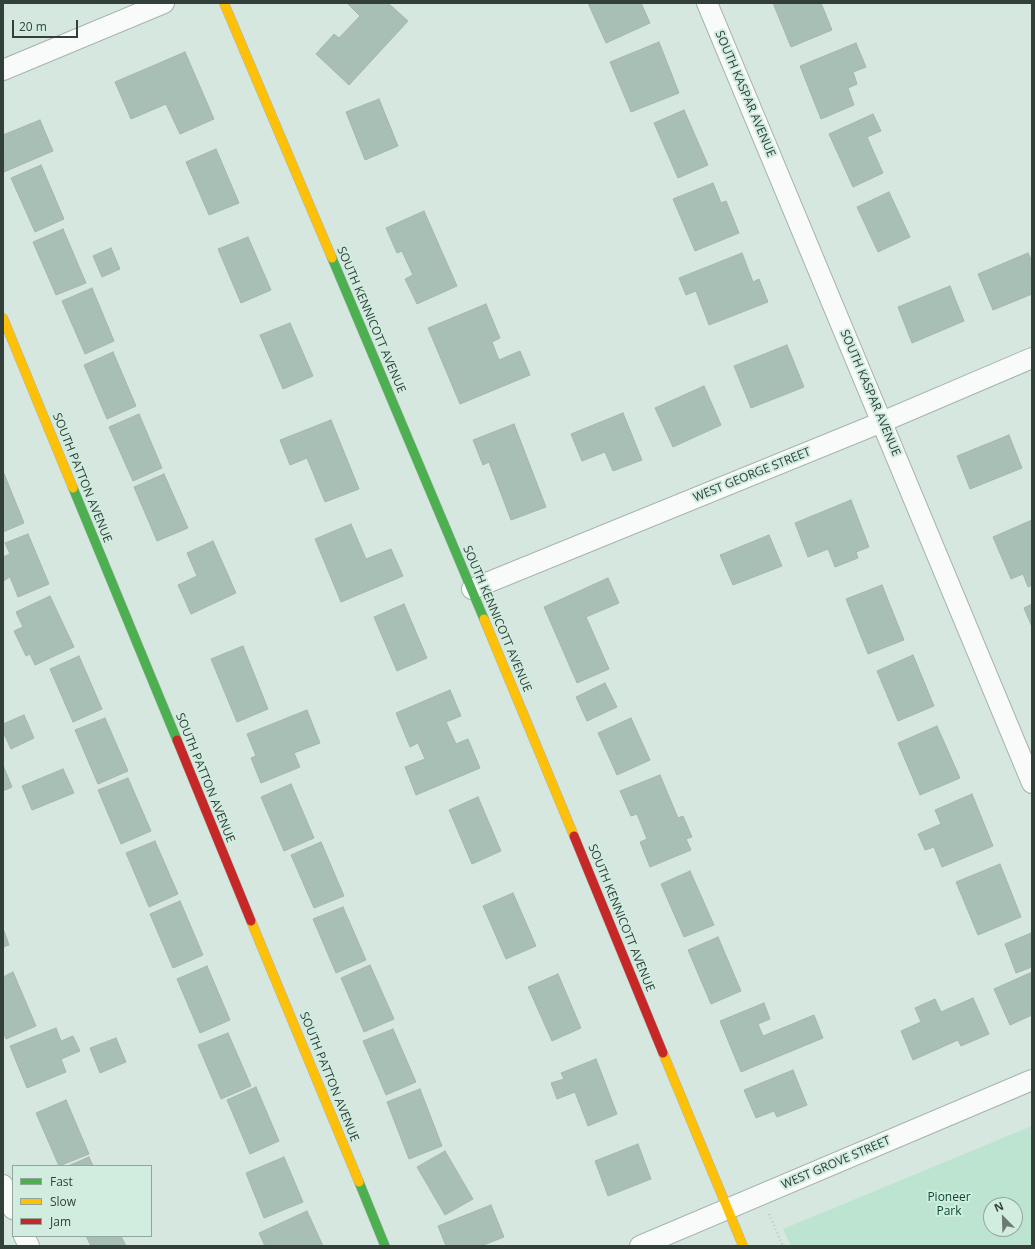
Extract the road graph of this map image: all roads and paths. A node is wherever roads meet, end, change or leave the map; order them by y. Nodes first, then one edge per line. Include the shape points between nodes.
1 (164, 3) edge
2 (224, 3) edge
3 (707, 3) edge
4 (3, 70) edge
5 (3, 318) edge
6 (1032, 358) edge
7 (882, 422) junction
8 (472, 589) junction
9 (1032, 783) edge
10 (1032, 1080) edge
11 (3, 1185) edge
12 (12, 1207) edge
13 (728, 1208) junction
14 (766, 1208) dead end
15 (24, 1237) edge
16 (29, 1246) edge
17 (385, 1246) edge
18 (640, 1246) edge
19 (743, 1246) edge
20 (783, 1246) edge

1 - 4 street
2 - 8 street, SOUTH KENNICOTT AVENUE
3 - 7 street, SOUTH KASPAR AVENUE
5 - 17 street, SOUTH PATTON AVENUE
6 - 7 street, WEST GEORGE STREET
7 - 8 street, WEST GEORGE STREET
7 - 9 street, SOUTH KASPAR AVENUE
8 - 13 street, SOUTH KENNICOTT AVENUE
10 - 13 street, WEST GROVE STREET
11 - 12 street
13 - 18 street, WEST GROVE STREET
13 - 19 street, SOUTH KENNICOTT AVENUE
14 - 20 path
15 - 16 street

